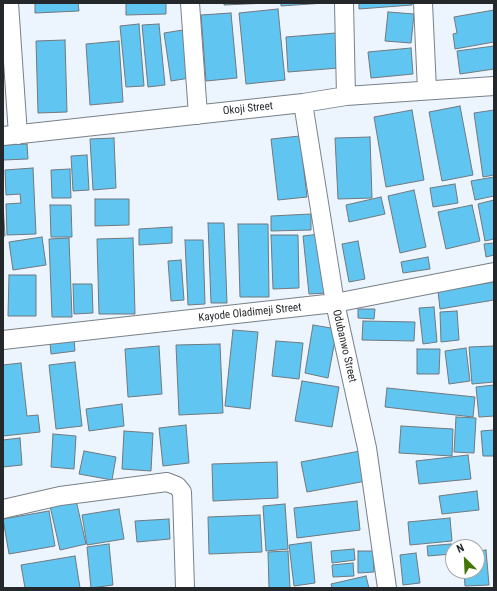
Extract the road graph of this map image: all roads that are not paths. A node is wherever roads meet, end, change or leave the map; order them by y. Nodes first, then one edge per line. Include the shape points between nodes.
1 (9, 3) edge
2 (190, 3) edge
3 (344, 3) edge
4 (423, 3) edge
5 (494, 86) edge
6 (427, 90) junction
7 (346, 96) junction
8 (302, 104) junction
9 (198, 115) junction
10 (11, 135) edge
11 (494, 272) edge
12 (335, 303) junction
13 (3, 340) edge
14 (3, 509) edge
15 (186, 588) edge
16 (387, 588) edge

1 - 10 street
2 - 9 street
3 - 7 street
4 - 6 street
5 - 6 street, Okoji Street
6 - 7 street, Okoji Street
7 - 8 street, Okoji Street
8 - 9 street, Okoji Street
8 - 12 street, Odubanwo Street
9 - 10 street, Okoji Street
11 - 12 street, Kayode Oladimeji Street
12 - 13 street, Kayode Oladimeji Street
12 - 16 street, Odubanwo Street via 367,448
14 - 15 street via 60,496 167,482 177,486 182,492

